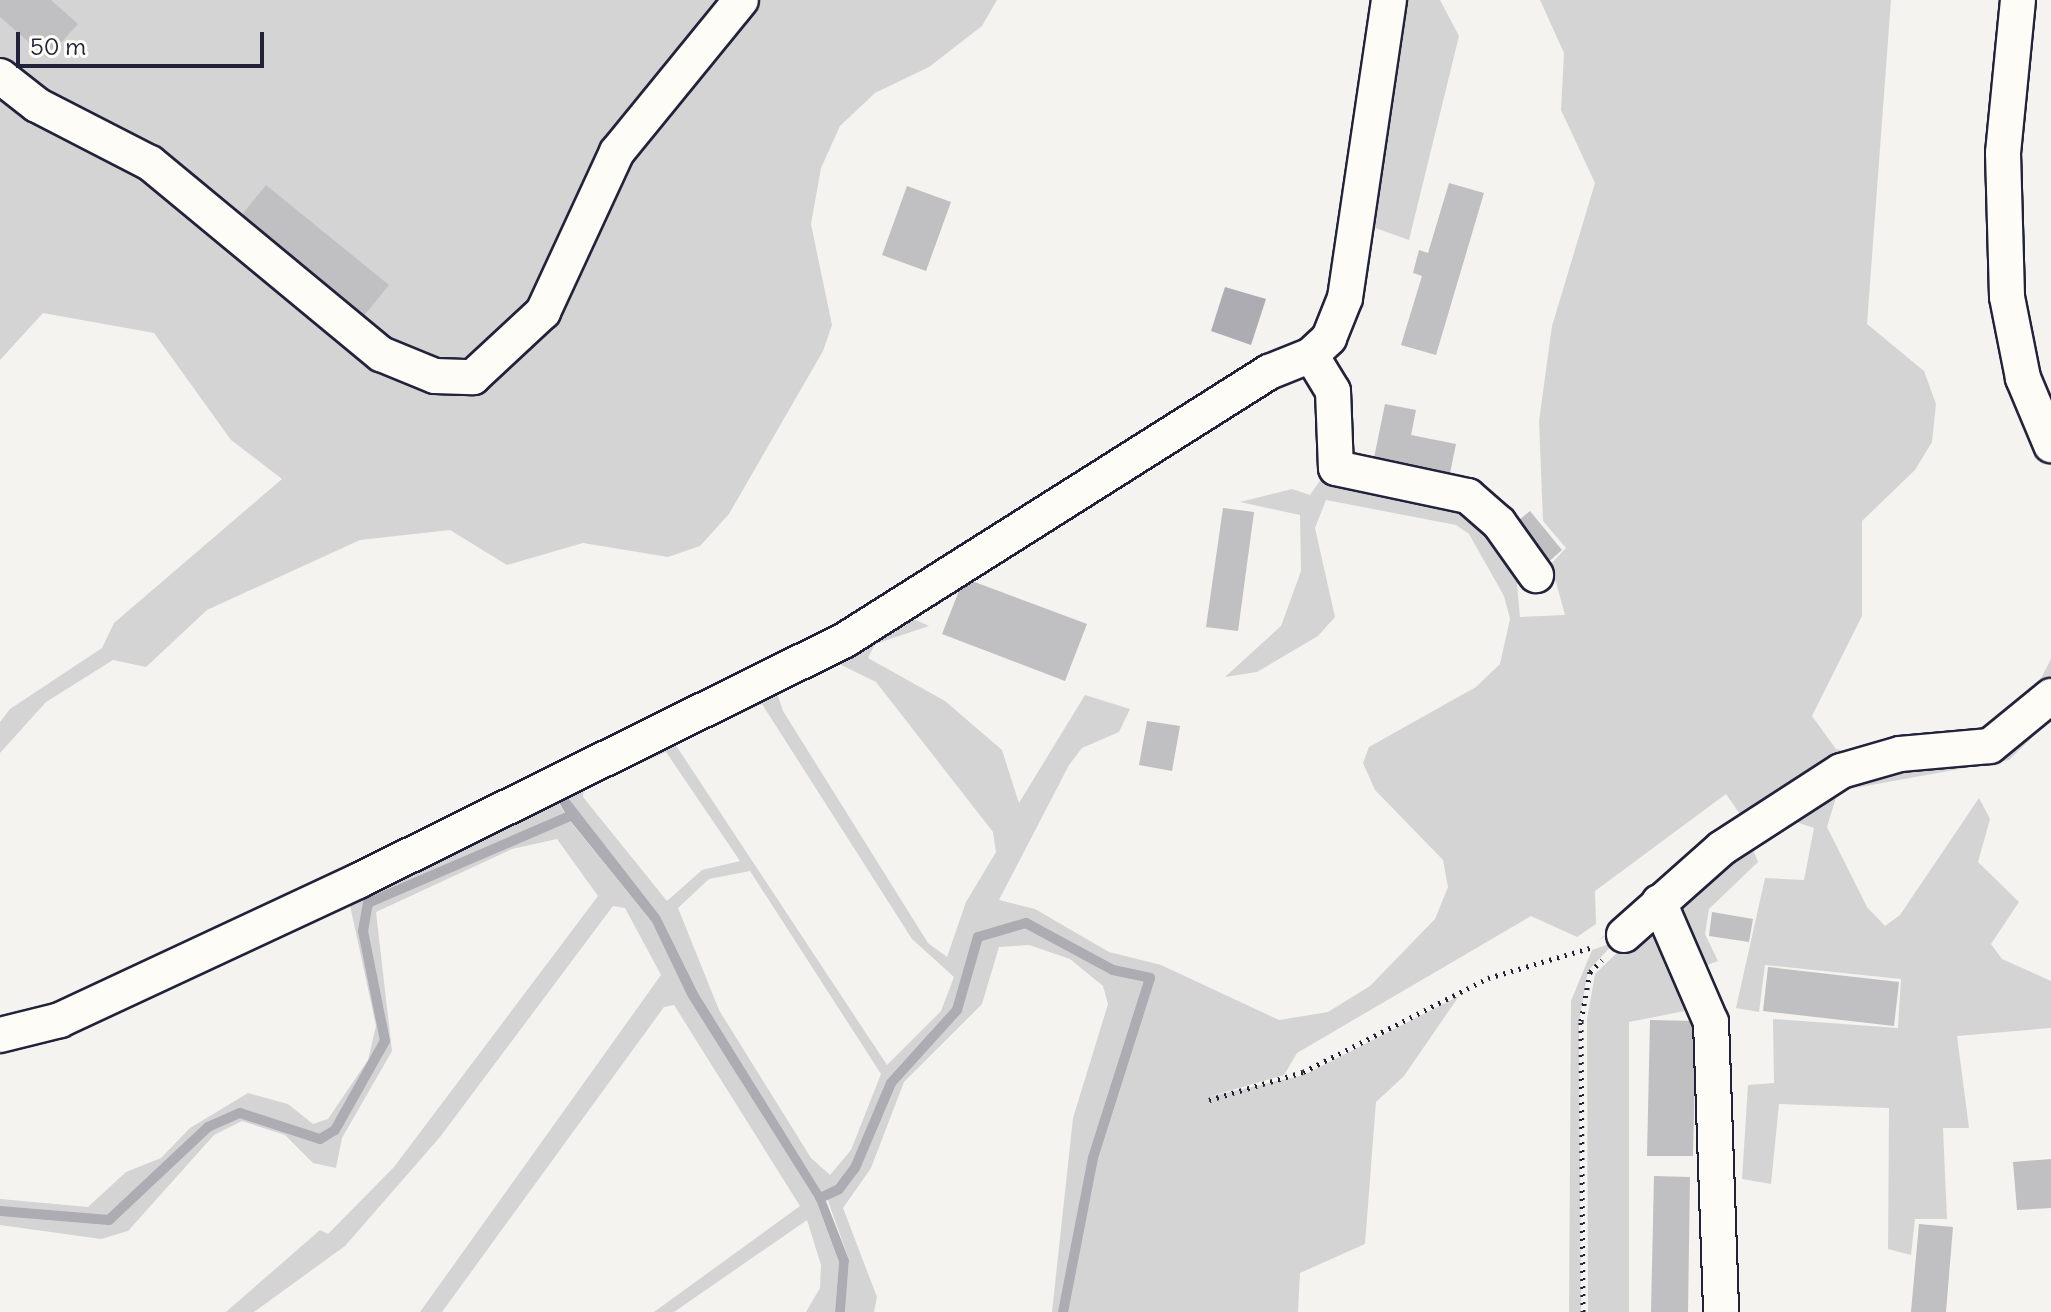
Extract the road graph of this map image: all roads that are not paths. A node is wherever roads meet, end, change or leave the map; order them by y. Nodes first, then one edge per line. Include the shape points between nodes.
1 (741, 0) edge
2 (1389, 0) edge
3 (2018, 0) edge
4 (0, 76) edge
5 (1311, 355) junction
6 (2051, 445) edge
7 (1536, 575) dead end
8 (2051, 696) edge
9 (1659, 902) junction
10 (1624, 935) road end
11 (0, 1035) edge
12 (1721, 1312) edge

1 - 4 street via 617,152 543,312 473,377 435,376 381,354 150,163 37,105
2 - 5 street via 1345,298 1329,338
3 - 6 street via 2003,153 2007,297 2023,378
5 - 7 street via 1333,391 1336,468 1468,496 1499,523
5 - 11 street via 1269,372 845,640 315,901 60,1020
8 - 9 street via 1990,746 1900,754 1841,771 1722,848
9 - 10 street
9 - 12 street via 1711,1022

